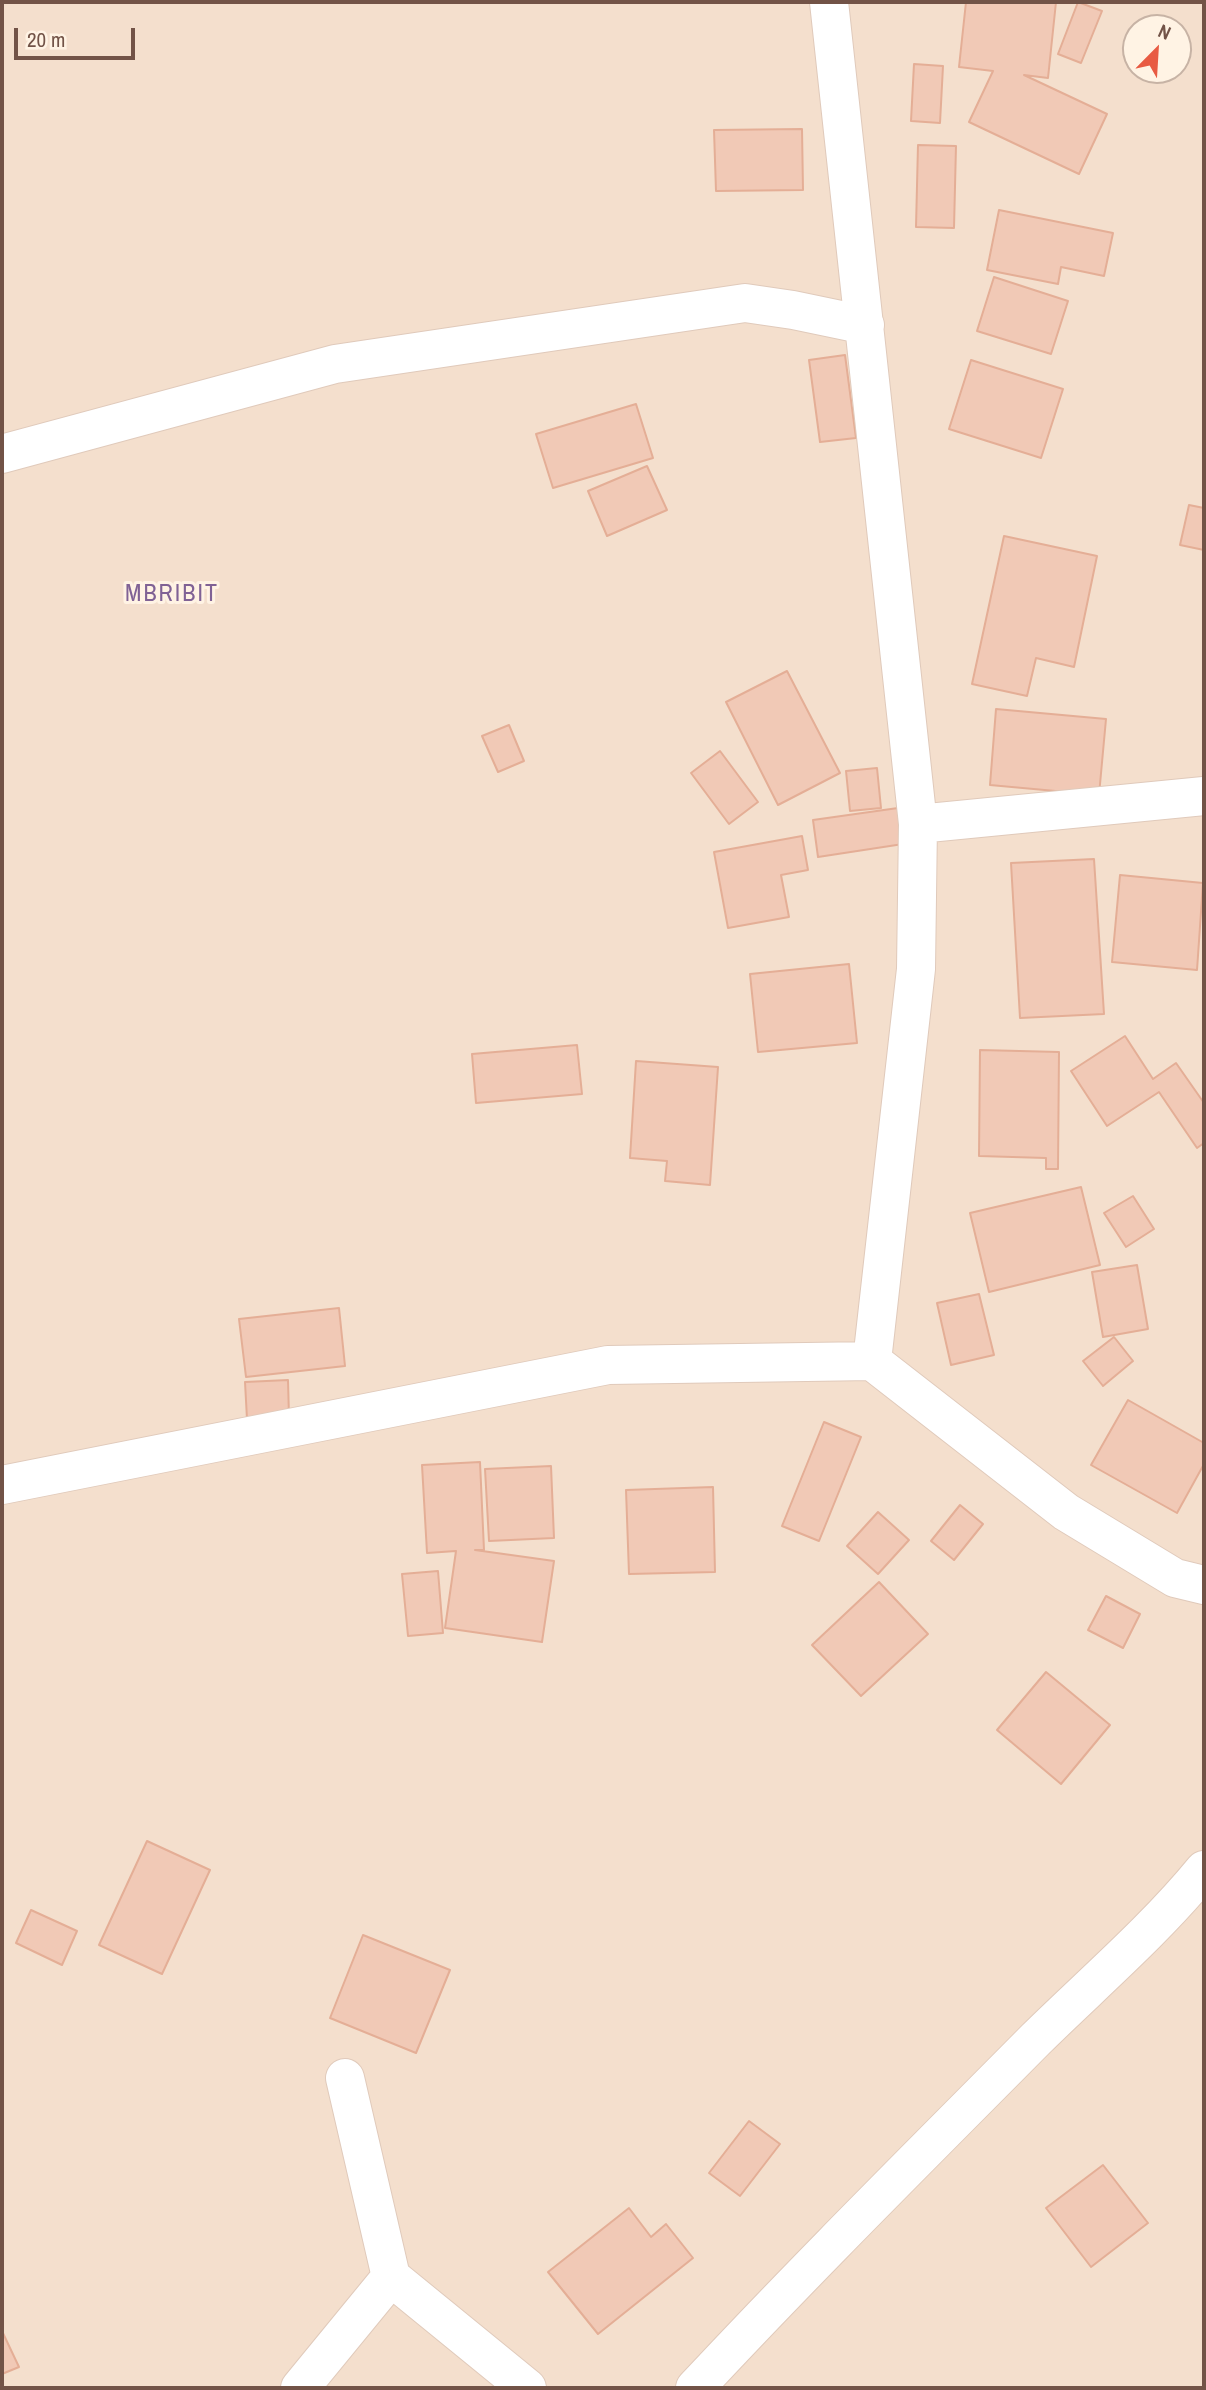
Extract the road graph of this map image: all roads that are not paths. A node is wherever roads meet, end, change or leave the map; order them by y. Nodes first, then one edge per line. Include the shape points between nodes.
1 (829, 2) edge
2 (865, 325) junction
3 (2, 454) edge
4 (1204, 796) edge
5 (918, 824) junction
6 (872, 1362) junction
7 (2, 1485) edge
8 (1204, 1585) edge
9 (1204, 1870) edge
10 (345, 2078) dead end
11 (391, 2277) junction
12 (300, 2388) edge
13 (527, 2388) edge
14 (695, 2388) edge

1 - 2 street
2 - 3 street via 745,303 349,362
2 - 5 street
4 - 5 street
5 - 6 street via 916,969
6 - 7 street via 608,1365
6 - 8 street via 1066,1512 1175,1578
9 - 14 street via 1179,1901 789,2287
10 - 11 street
11 - 12 street
11 - 13 street

